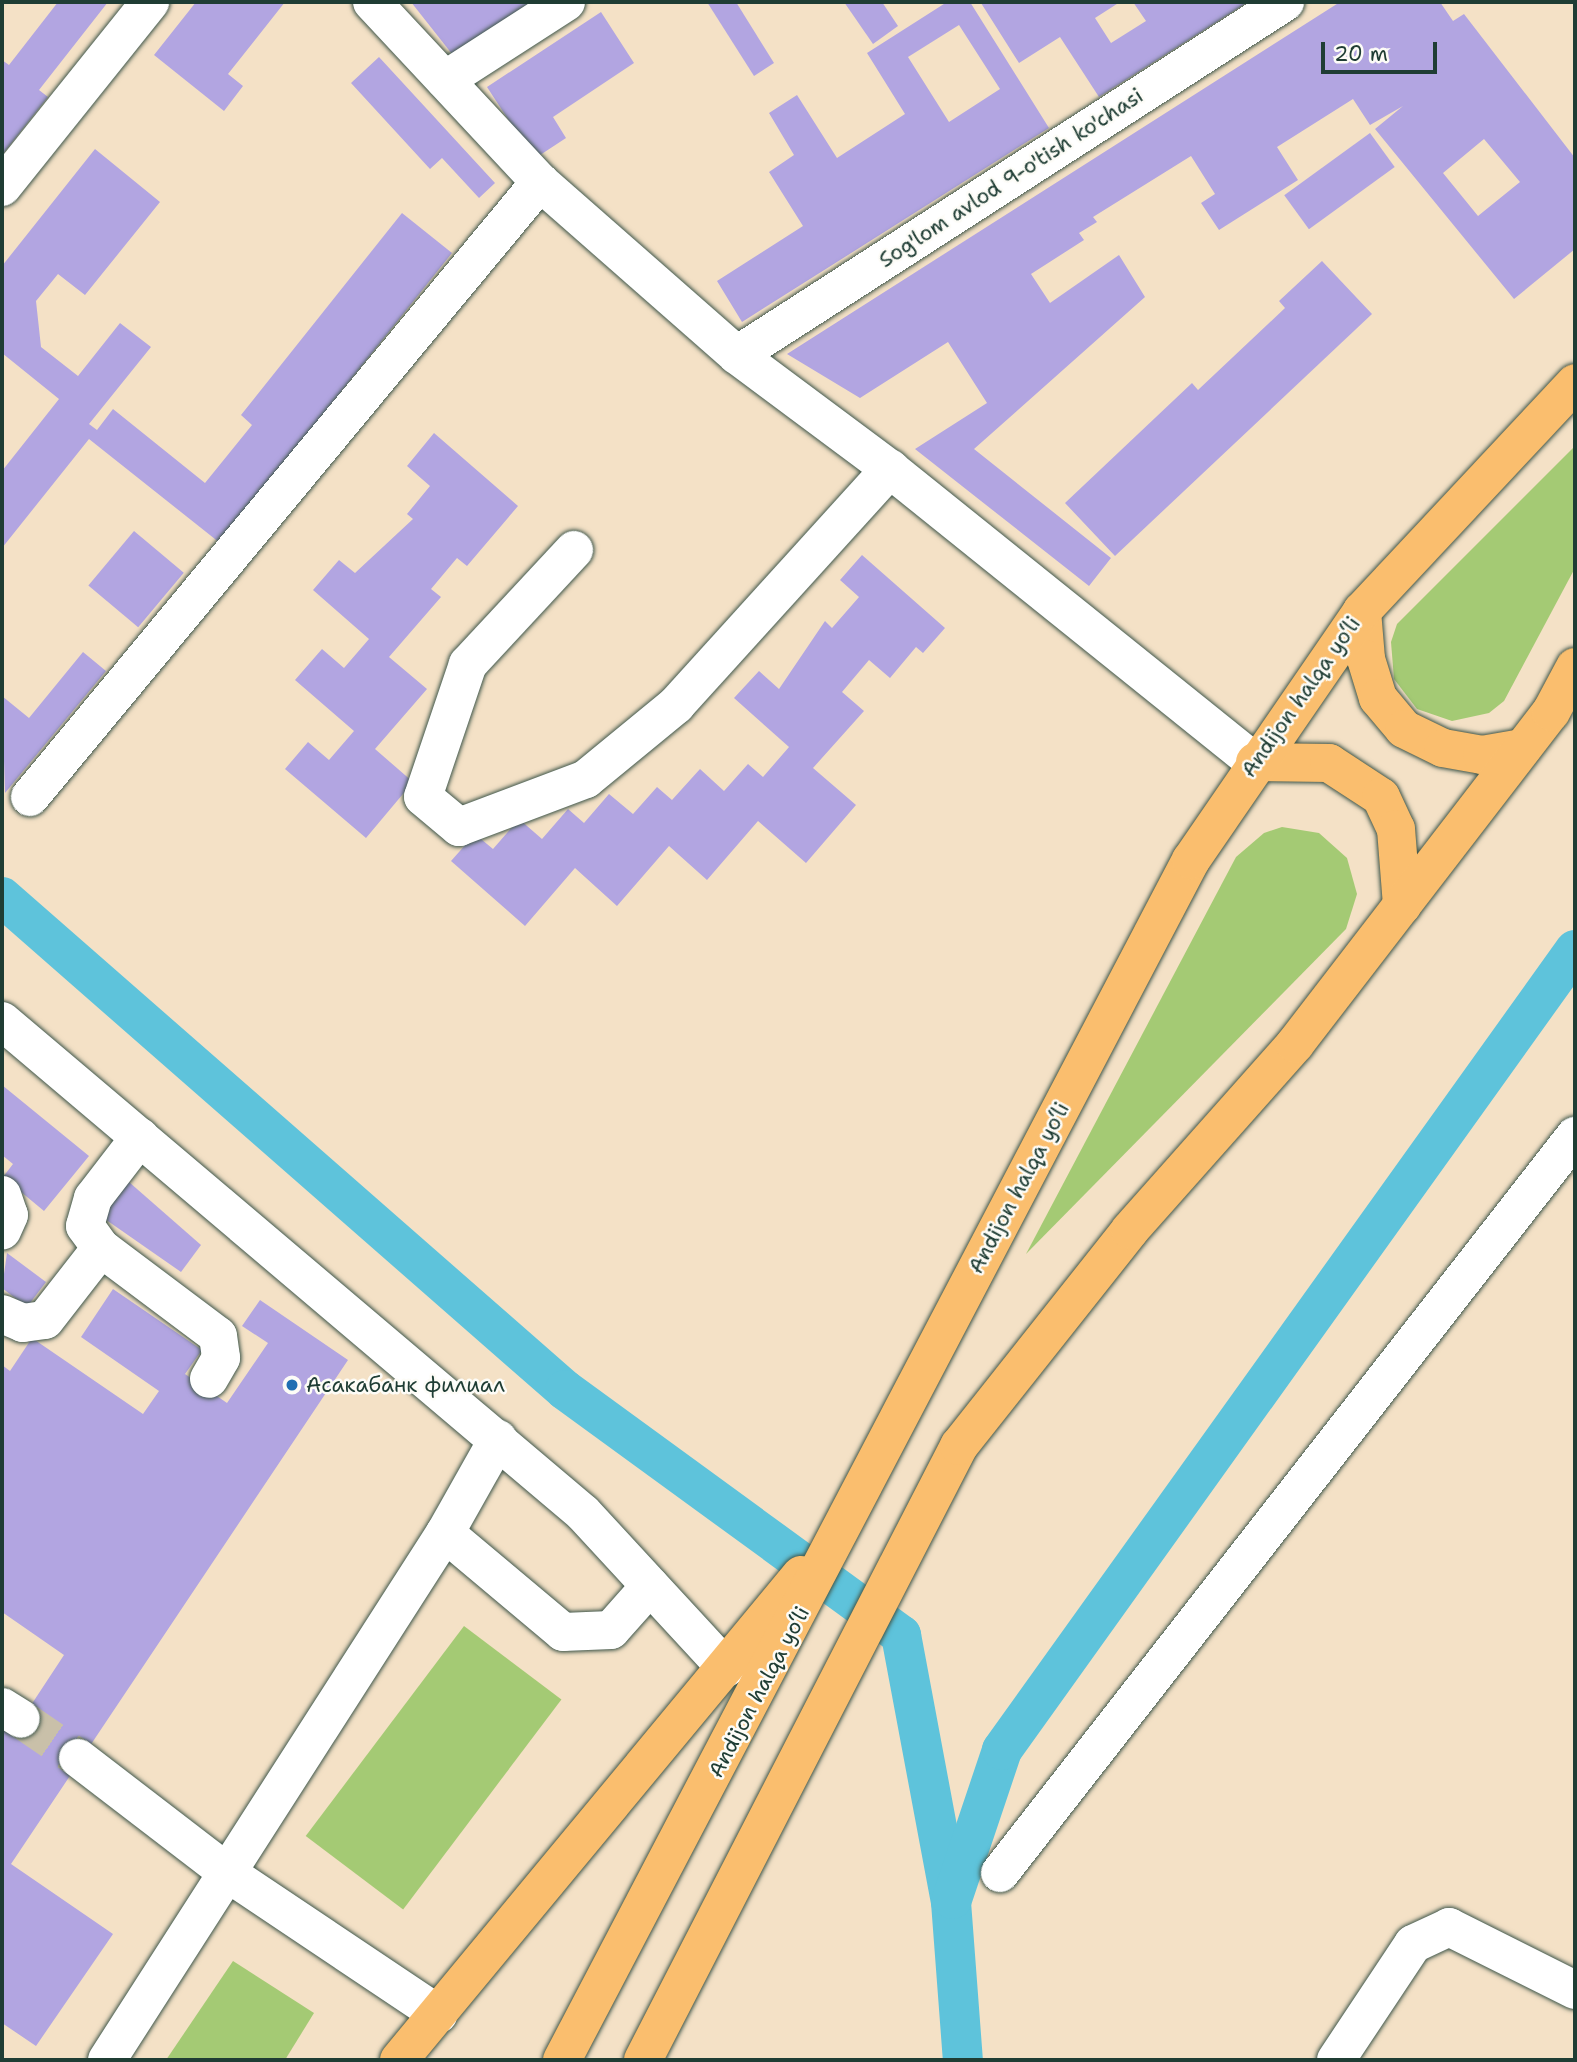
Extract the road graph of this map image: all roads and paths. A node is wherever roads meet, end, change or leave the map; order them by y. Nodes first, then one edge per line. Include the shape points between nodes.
1 (150, 2) edge
2 (372, 2) edge
3 (566, 2) edge
4 (1285, 2) edge
5 (445, 80) junction
6 (540, 182) junction
7 (2, 187) edge
8 (737, 355) junction
9 (1575, 383) edge
10 (890, 469) junction
11 (574, 550) dead end
12 (1362, 611) junction
13 (1575, 667) edge
14 (1522, 748) junction
15 (1255, 762) junction
16 (30, 797) dead end
17 (1402, 906) junction
18 (2, 1021) edge
19 (1575, 1136) edge
20 (140, 1137) junction
21 (2, 1195) edge
22 (2, 1231) edge
23 (101, 1248) junction
24 (2, 1314) edge
25 (209, 1379) dead end
26 (498, 1439) junction
27 (853, 1511) junction
28 (445, 1533) junction
29 (650, 1586) junction
30 (726, 1668) junction
31 (78, 1758) tunnel mouth
32 (1000, 1873) dead end
33 (229, 1874) junction
34 (1575, 1990) edge
35 (438, 2014) junction
36 (651, 2050) edge
37 (107, 2060) edge
38 (399, 2060) edge
39 (562, 2060) edge
40 (1336, 2060) edge

1 - 7 street
2 - 5 street
3 - 5 street
4 - 8 street, Sog'lom avlod 9-o'tish ko'chasi
5 - 6 street
6 - 8 street
6 - 16 street
8 - 10 street
9 - 12 highway, Andijon halqa yo‘li
10 - 11 street via 676,705 586,779 459,827 423,797 468,664
10 - 15 street
12 - 14 highway via 1366,659 1378,698 1404,729 1443,748 1482,755
12 - 15 highway, Andijon halqa yo‘li
13 - 14 highway
14 - 17 highway
15 - 17 highway via 1329,763 1381,797 1396,829
15 - 27 highway, Andijon halqa yo‘li via 1191,860
17 - 36 highway via 1294,1044 1040,1339 959,1446
18 - 20 street
19 - 32 street
20 - 23 street via 85,1213 85,1226
20 - 26 street
21 - 22 street via 9,1215
23 - 24 street via 45,1320 23,1323
23 - 25 street via 218,1336 221,1357
26 - 28 street
26 - 29 street via 583,1513
27 - 30 highway
27 - 39 highway, Andijon halqa yo‘li
28 - 29 street via 563,1632 611,1630
28 - 33 street
29 - 30 street
30 - 35 highway
31 - 33 street
33 - 35 street
33 - 37 street
34 - 40 street via 1449,1927 1413,1944
35 - 38 highway

